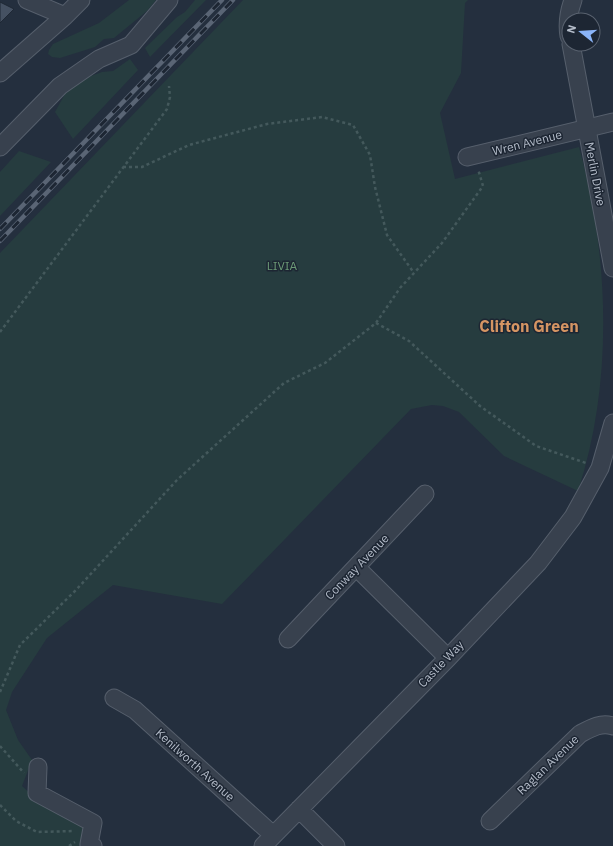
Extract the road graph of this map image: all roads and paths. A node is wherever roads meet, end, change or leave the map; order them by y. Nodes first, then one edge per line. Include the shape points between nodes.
1 (27, 0) edge
2 (81, 0) edge
3 (168, 0) edge
4 (573, 0) edge
5 (570, 12) edge
6 (65, 16) junction
7 (572, 52) edge
8 (0, 72) edge
9 (169, 86) dead end
10 (613, 122) edge
11 (586, 128) junction
12 (0, 147) edge
13 (470, 156) joint
14 (123, 167) junction
15 (613, 268) edge
16 (414, 272) junction
17 (376, 323) junction
18 (0, 332) edge
19 (613, 423) edge
20 (607, 470) edge
21 (425, 494) dead end
22 (357, 568) junction
23 (288, 639) dead end
24 (448, 658) junction
25 (0, 692) edge
26 (114, 698) dead end
27 (613, 726) edge
28 (0, 746) edge
29 (38, 775) joint
30 (0, 805) edge
31 (300, 809) junction
32 (490, 821) dead end
33 (92, 840) edge
34 (268, 841) edge
35 (69, 846) edge
36 (336, 846) edge

1 - 6 street
2 - 6 street
3 - 12 street via 131,45 99,59 60,86
4 - 5 street
6 - 8 street
7 - 11 street, Merlin Drive
9 - 14 path via 167,109
10 - 11 street, Wren Avenue
11 - 13 street, Wren Avenue
11 - 15 street, Merlin Drive
13 - 16 path via 483,186 442,243
14 - 16 path via 142,167 189,145 267,124 322,117 353,125 370,155 387,234
14 - 18 path
16 - 17 path
17 - 20 path via 409,341 480,406 536,446
17 - 25 path via 325,363 284,383 177,480 76,590 20,645
19 - 20 street
20 - 24 street, Castle Way via 538,563
21 - 22 street, Conway Avenue
22 - 23 street, Conway Avenue
22 - 24 street
24 - 31 street, Castle Way
26 - 34 street, Kenilworth Avenue via 135,710
27 - 32 street, Raglan Avenue via 595,726 580,734
28 - 29 path via 18,769
29 - 33 street via 37,793 93,823
30 - 33 path via 16,821 37,832 79,831
31 - 34 street, Castle Way
31 - 36 street
33 - 35 path

